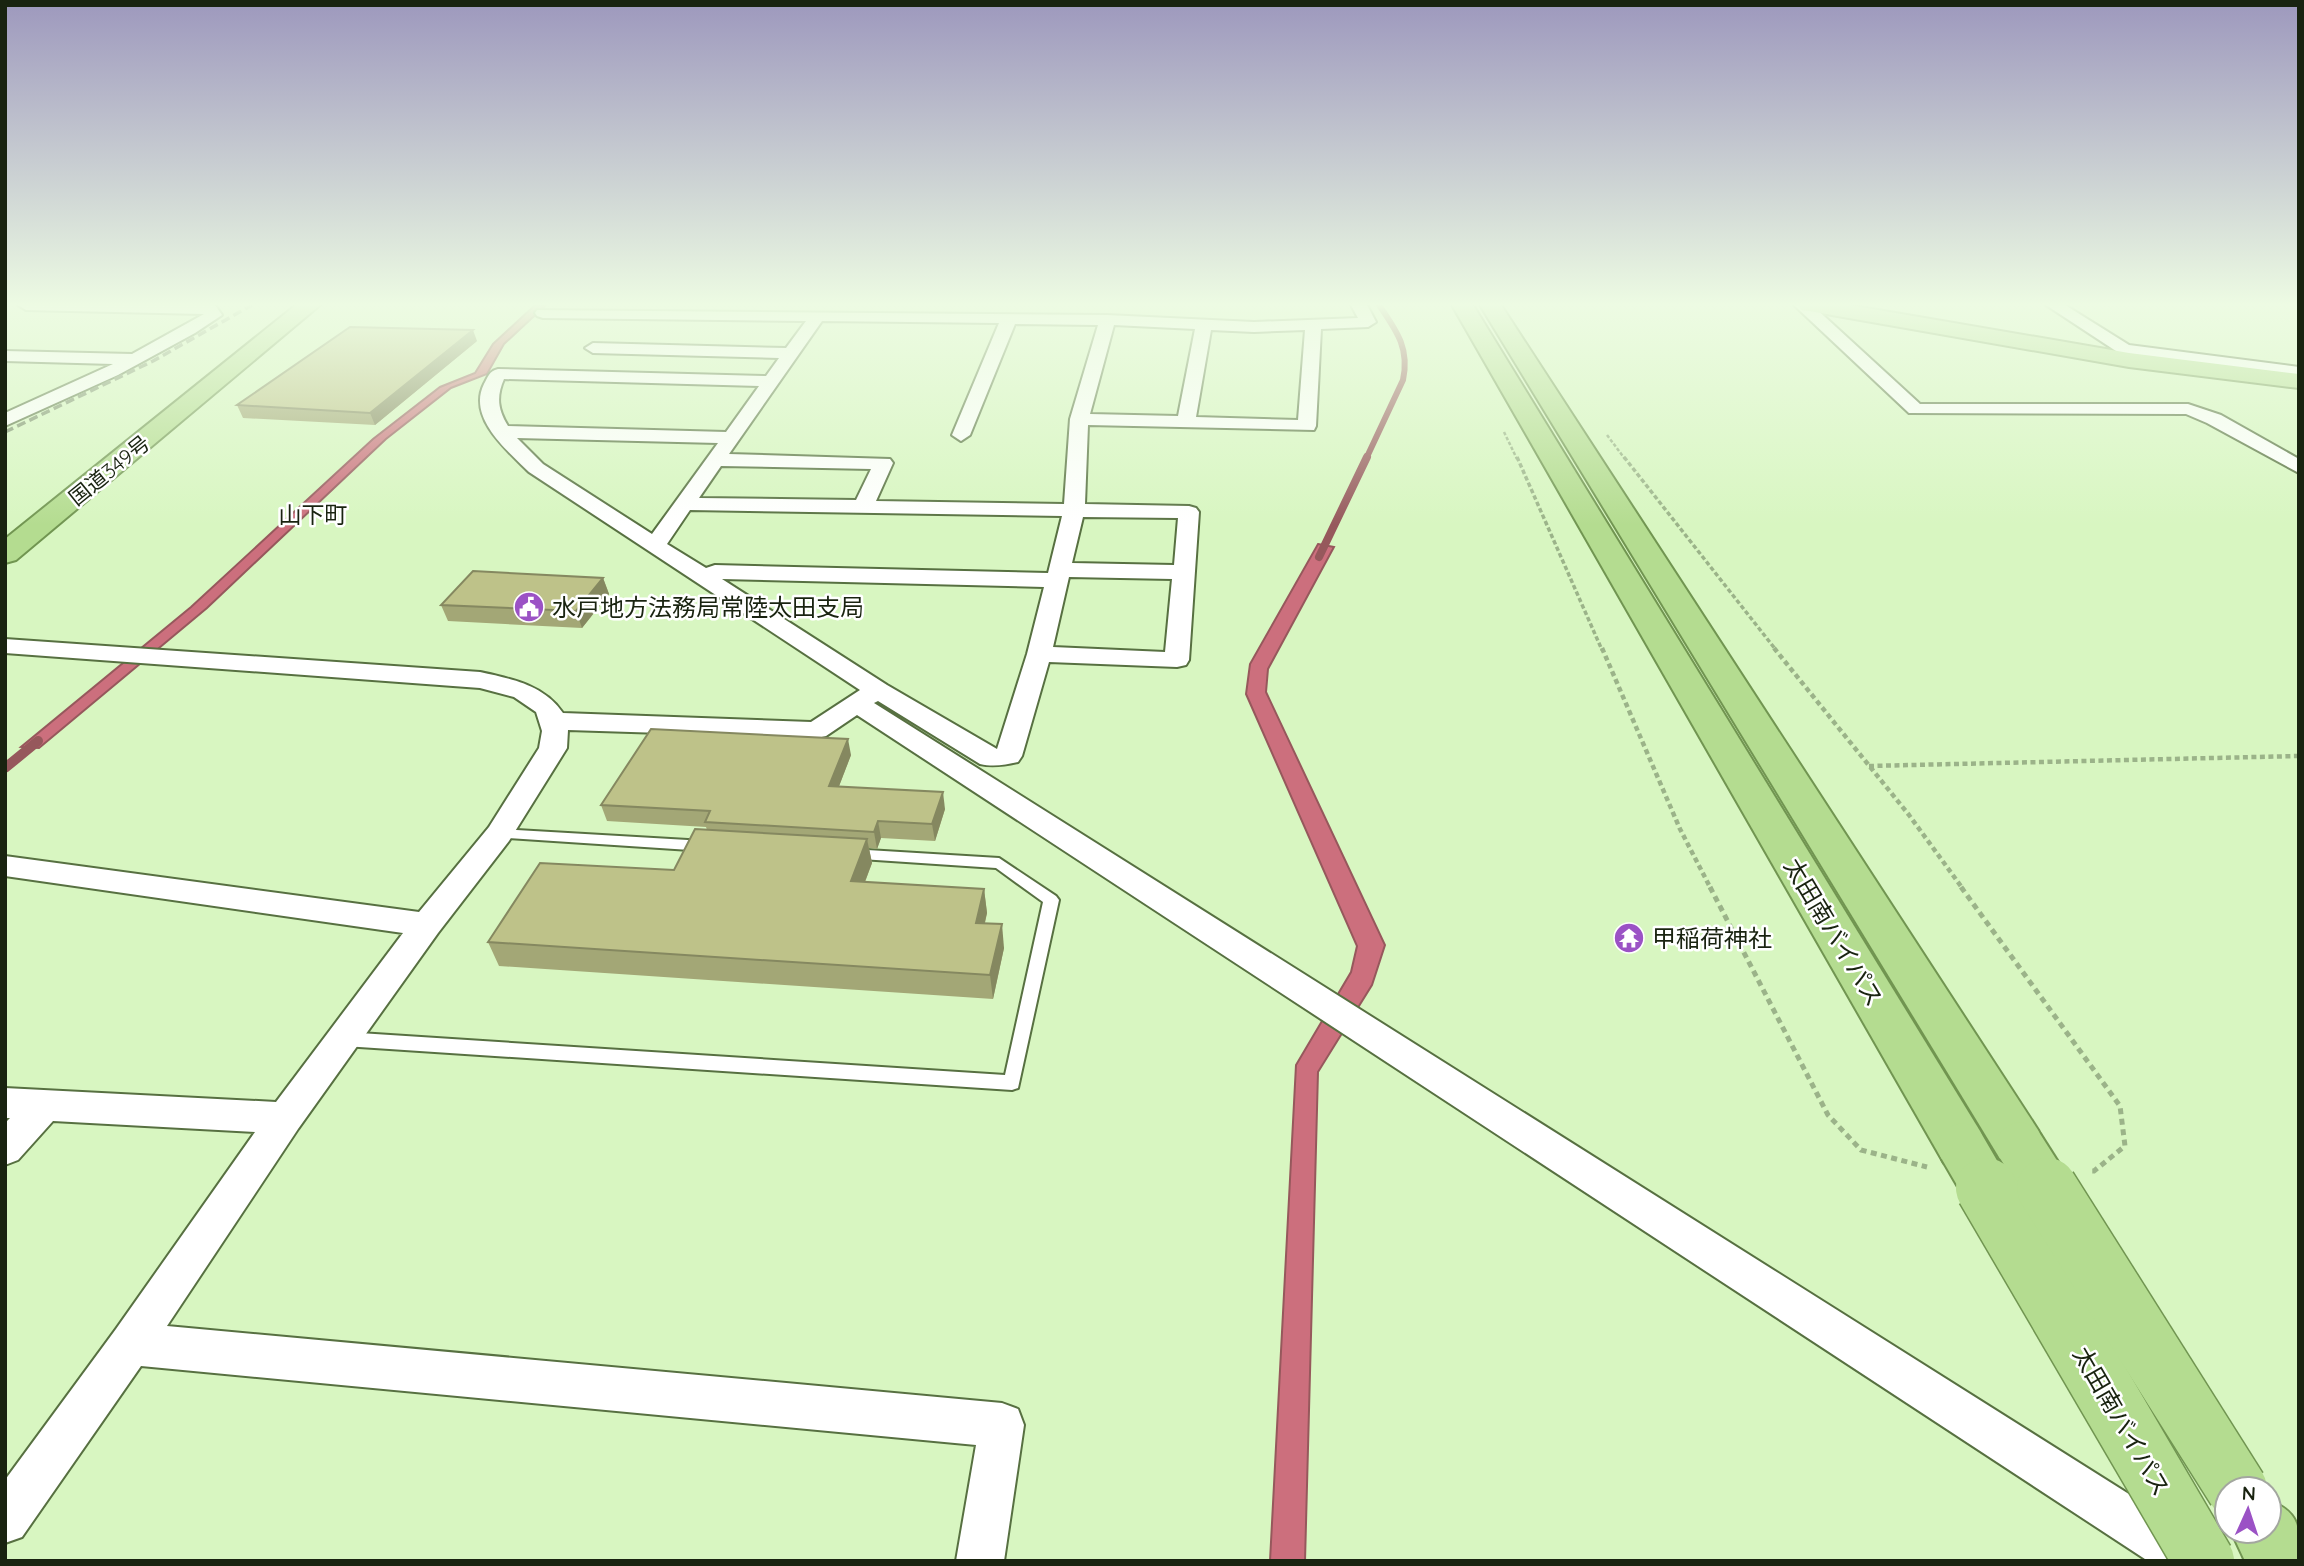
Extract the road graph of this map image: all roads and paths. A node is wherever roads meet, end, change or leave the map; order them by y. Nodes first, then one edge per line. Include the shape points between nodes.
1 (94, 378) edge
2 (220, 378) edge
3 (496, 378) edge
4 (658, 378) edge
5 (774, 378) edge
6 (985, 378) edge
7 (1091, 378) edge
8 (1194, 378) edge
9 (1310, 378) edge
10 (1505, 378) edge
11 (1536, 378) edge
12 (1881, 378) edge
13 (2275, 378) edge
14 (772, 381) junction
15 (2299, 381) edge
16 (9, 417) edge
17 (1079, 419) junction
18 (1186, 422) junction
19 (502, 432) junction
20 (961, 435) dead end
21 (732, 438) junction
22 (716, 460) junction
23 (2299, 467) edge
24 (685, 504) junction
25 (863, 508) junction
26 (1074, 511) junction
27 (654, 547) junction
28 (5, 554) edge
29 (1184, 572) junction
30 (1058, 575) junction
31 (705, 579) junction
32 (5, 646) edge
33 (1039, 654) junction
34 (868, 697) junction
35 (552, 721) junction
36 (2299, 756) edge
37 (1868, 766) dead end
38 (499, 834) junction
39 (721, 847) edge
40 (832, 853) edge
41 (5, 866) edge
42 (428, 925) junction
43 (343, 1039) junction
44 (5, 1102) edge
45 (45, 1105) junction
46 (285, 1118) junction
47 (5, 1149) edge
48 (131, 1344) junction
49 (2228, 1475) edge
50 (5, 1520) edge
51 (2273, 1545) edge
52 (979, 1561) edge
53 (2190, 1561) edge
54 (2204, 1561) edge
55 (2283, 1561) edge

1 - 16 street
2 - 28 highway, 国道349号
3 - 19 street via 489,394
4 - 14 street
5 - 14 street
6 - 20 street
7 - 17 street
8 - 18 street
9 - 18 street via 1307,426
10 - 54 highway, 太田南バイパス, bridge
11 - 49 highway, 太田南バイパス, bridge
12 - 23 street via 1915,409 2188,409
13 - 15 highway
14 - 21 street
17 - 18 street
17 - 26 street
19 - 21 street
19 - 27 street via 537,468
21 - 22 street
22 - 24 street
22 - 25 street via 883,463
24 - 25 street
24 - 27 street
25 - 26 street
26 - 29 street via 1189,512
26 - 30 street
27 - 31 street
29 - 30 street
29 - 33 street via 1177,660
30 - 31 street via 715,572
30 - 33 street
31 - 34 street
32 - 35 street via 480,680 529,692 545,706
33 - 34 street via 1008,757 990,758
34 - 35 street via 817,730
34 - 53 street
35 - 38 street via 557,734 553,748
36 - 37 path
38 - 39 lane
38 - 42 street
40 - 43 lane via 999,863 1051,900 1012,1083
41 - 42 street
42 - 43 street
43 - 46 street
44 - 45 street
45 - 46 street
45 - 47 street
46 - 48 street
48 - 50 street
48 - 52 street via 1002,1425
51 - 55 highway

